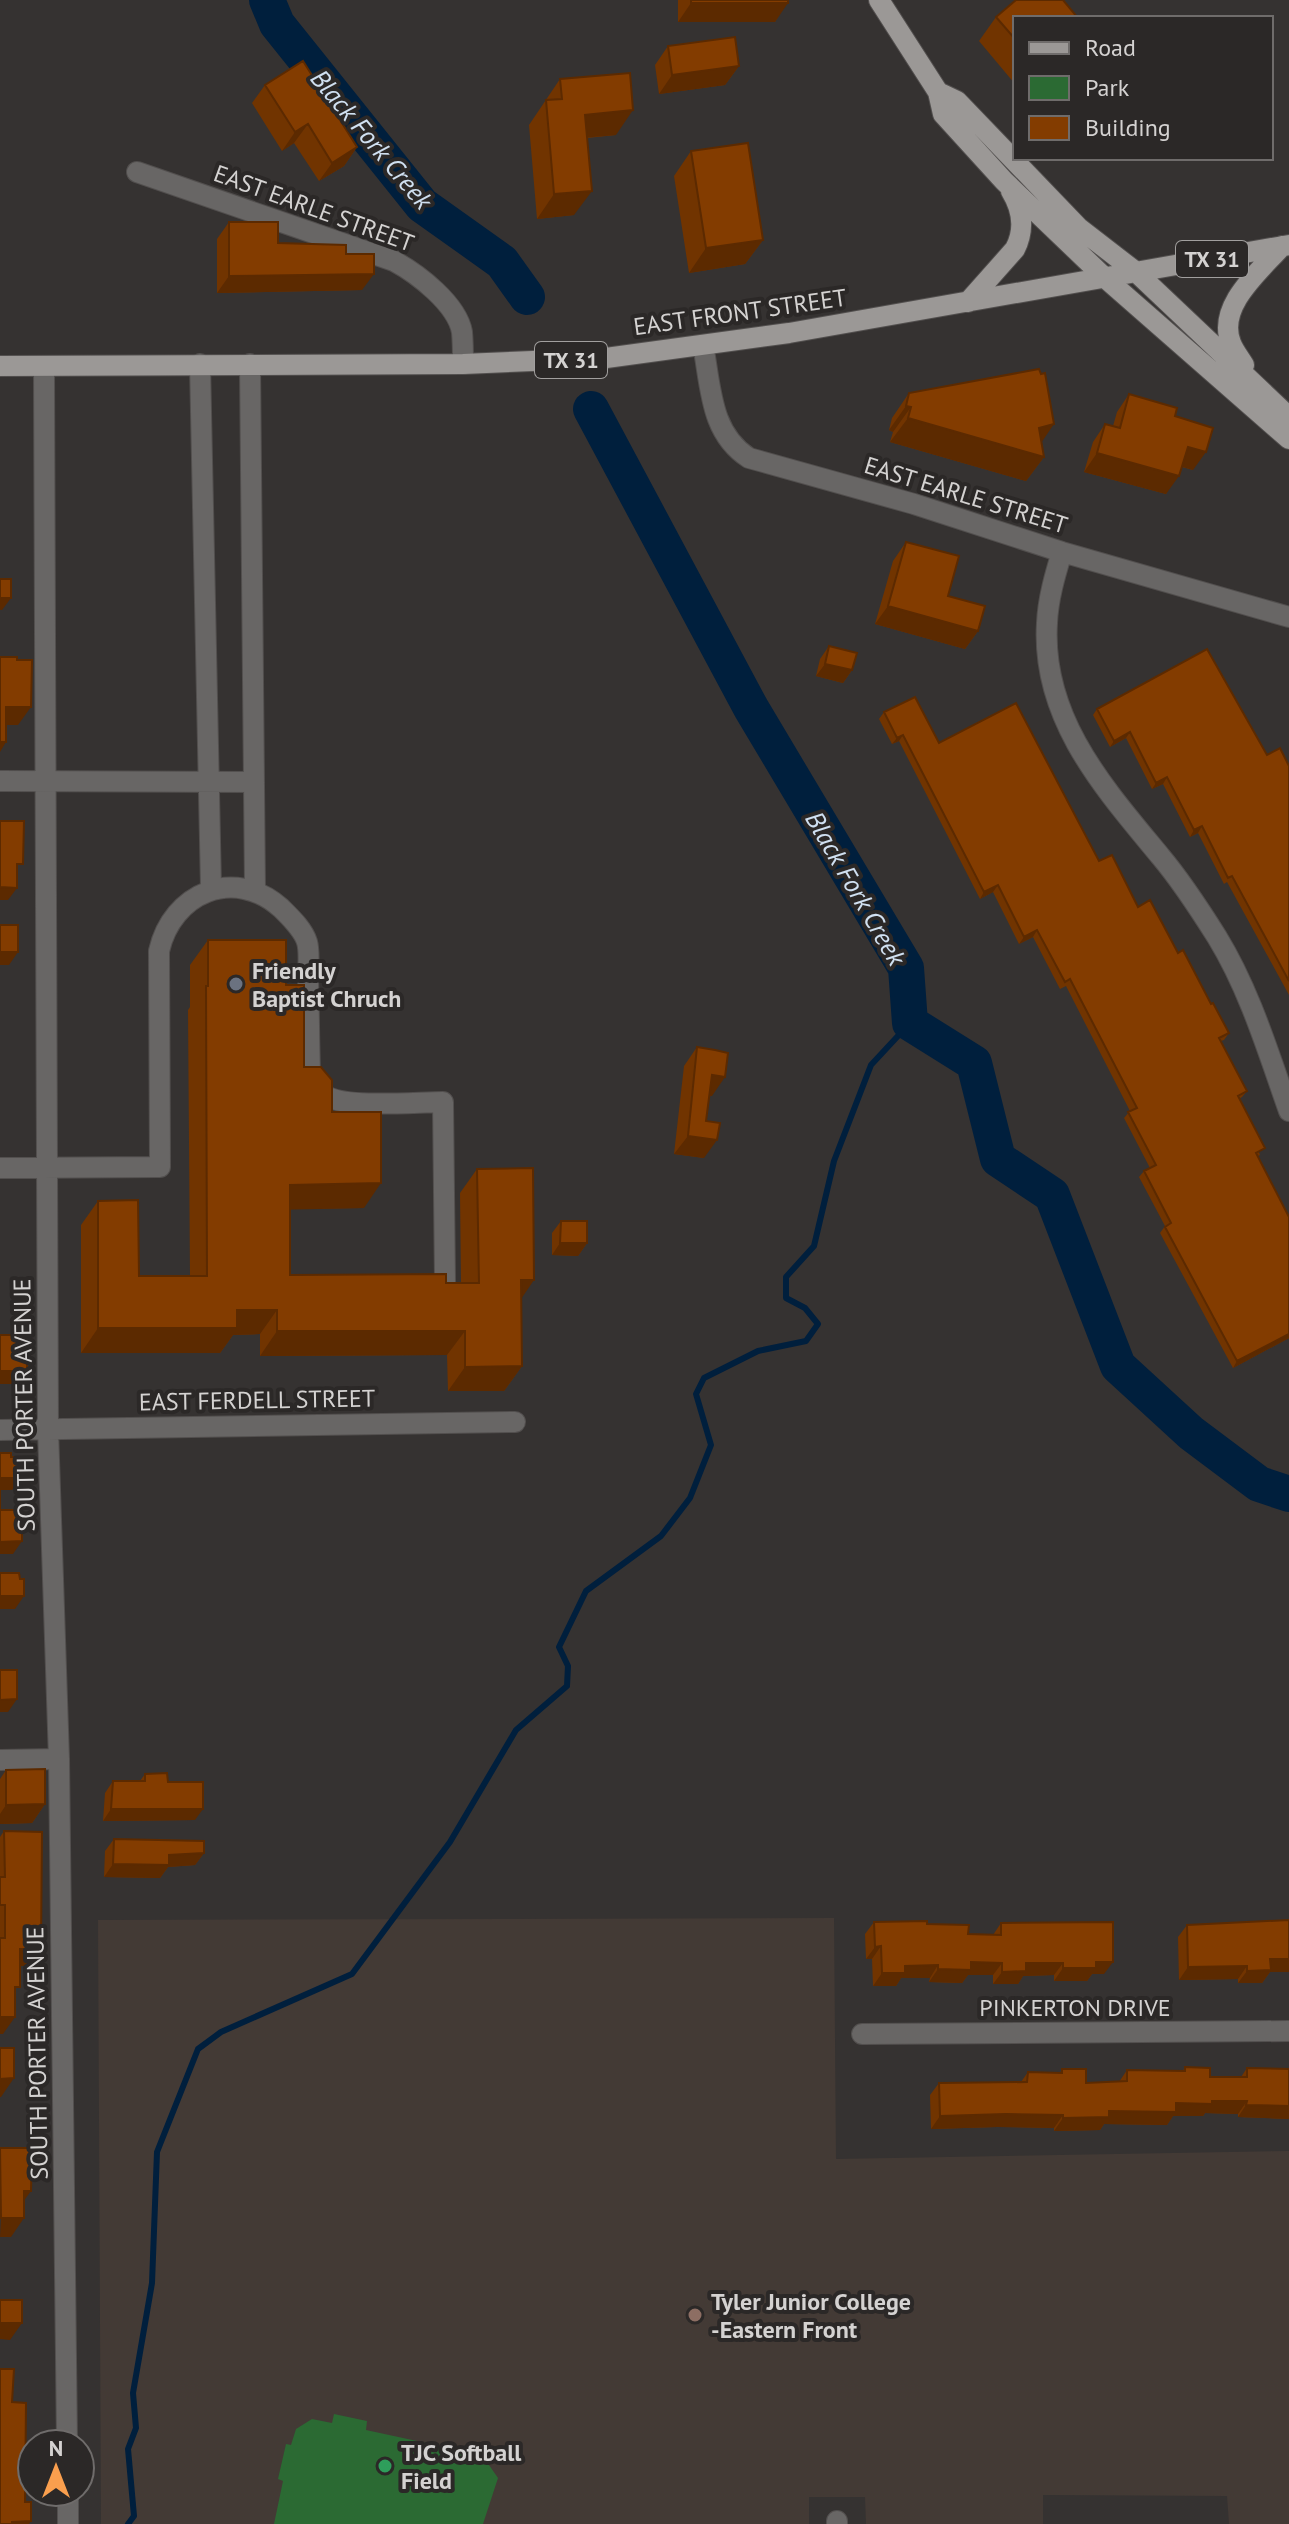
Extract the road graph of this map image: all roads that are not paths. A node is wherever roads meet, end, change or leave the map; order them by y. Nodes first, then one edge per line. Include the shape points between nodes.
1 (879, 0) edge
2 (938, 92) junction
3 (1013, 159) edge
4 (1014, 160) edge
5 (137, 172) dead end
6 (1004, 181) junction
7 (1286, 246) edge
8 (1136, 272) junction
9 (1104, 277) junction
10 (968, 302) junction
11 (703, 345) junction
12 (200, 364) junction
13 (250, 364) junction
14 (463, 364) junction
15 (0, 366) edge
16 (44, 366) junction
17 (1258, 389) junction
18 (1289, 417) edge
19 (1289, 439) edge
20 (1062, 552) junction
21 (1289, 617) edge
22 (0, 781) edge
23 (45, 781) junction
24 (209, 782) junction
25 (254, 782) junction
26 (211, 888) junction
27 (255, 890) junction
28 (1289, 1111) edge
29 (0, 1168) edge
30 (48, 1168) junction
31 (445, 1282) edge
32 (515, 1422) dead end
33 (48, 1429) junction
34 (0, 1430) edge
35 (59, 1759) junction
36 (0, 1760) edge
37 (1289, 2031) edge
38 (862, 2034) dead end
39 (67, 2428) edge

1 - 2 main road
2 - 3 main road via 957,101
2 - 6 main road via 943,114
4 - 8 main road via 1079,228
5 - 14 street, EAST EARLE STREET via 410,269 459,322
6 - 9 main road
6 - 10 main road via 1020,208 1020,240
7 - 8 main road, EAST FRONT STREET / TX 31
7 - 17 main road via 1240,295 1231,313 1231,343
8 - 9 main road, EAST FRONT STREET / TX 31
8 - 17 main road
9 - 10 main road, EAST FRONT STREET / TX 31
9 - 19 main road
10 - 11 main road, EAST FRONT STREET / TX 31
11 - 14 main road, EAST FRONT STREET / TX 31 via 606,358
11 - 20 street, EAST EARLE STREET via 722,434 749,458
12 - 13 main road, EAST FRONT STREET / TX 31
12 - 16 main road, EAST FRONT STREET / TX 31
12 - 24 street
13 - 14 main road, EAST FRONT STREET / TX 31
13 - 25 street
15 - 16 main road, EAST FRONT STREET / TX 31
16 - 23 street, SOUTH PORTER AVENUE
17 - 18 main road
20 - 21 street, EAST EARLE STREET
20 - 28 street via 1047,623 1049,667 1061,709 1100,783 1178,879 1219,941 1246,993
22 - 23 street
23 - 24 street
23 - 30 street, SOUTH PORTER AVENUE
24 - 25 street
24 - 26 street
25 - 27 street
26 - 27 street
26 - 30 street via 175,917 159,951 160,1167
27 - 31 street via 293,919 307,942 310,1072 318,1091 349,1102 443,1102
29 - 30 street
30 - 33 street, SOUTH PORTER AVENUE
32 - 33 street, EAST FERDELL STREET
33 - 34 street, EAST FERDELL STREET
33 - 35 street, SOUTH PORTER AVENUE
35 - 36 street
35 - 39 street, SOUTH PORTER AVENUE
37 - 38 street, PINKERTON DRIVE

